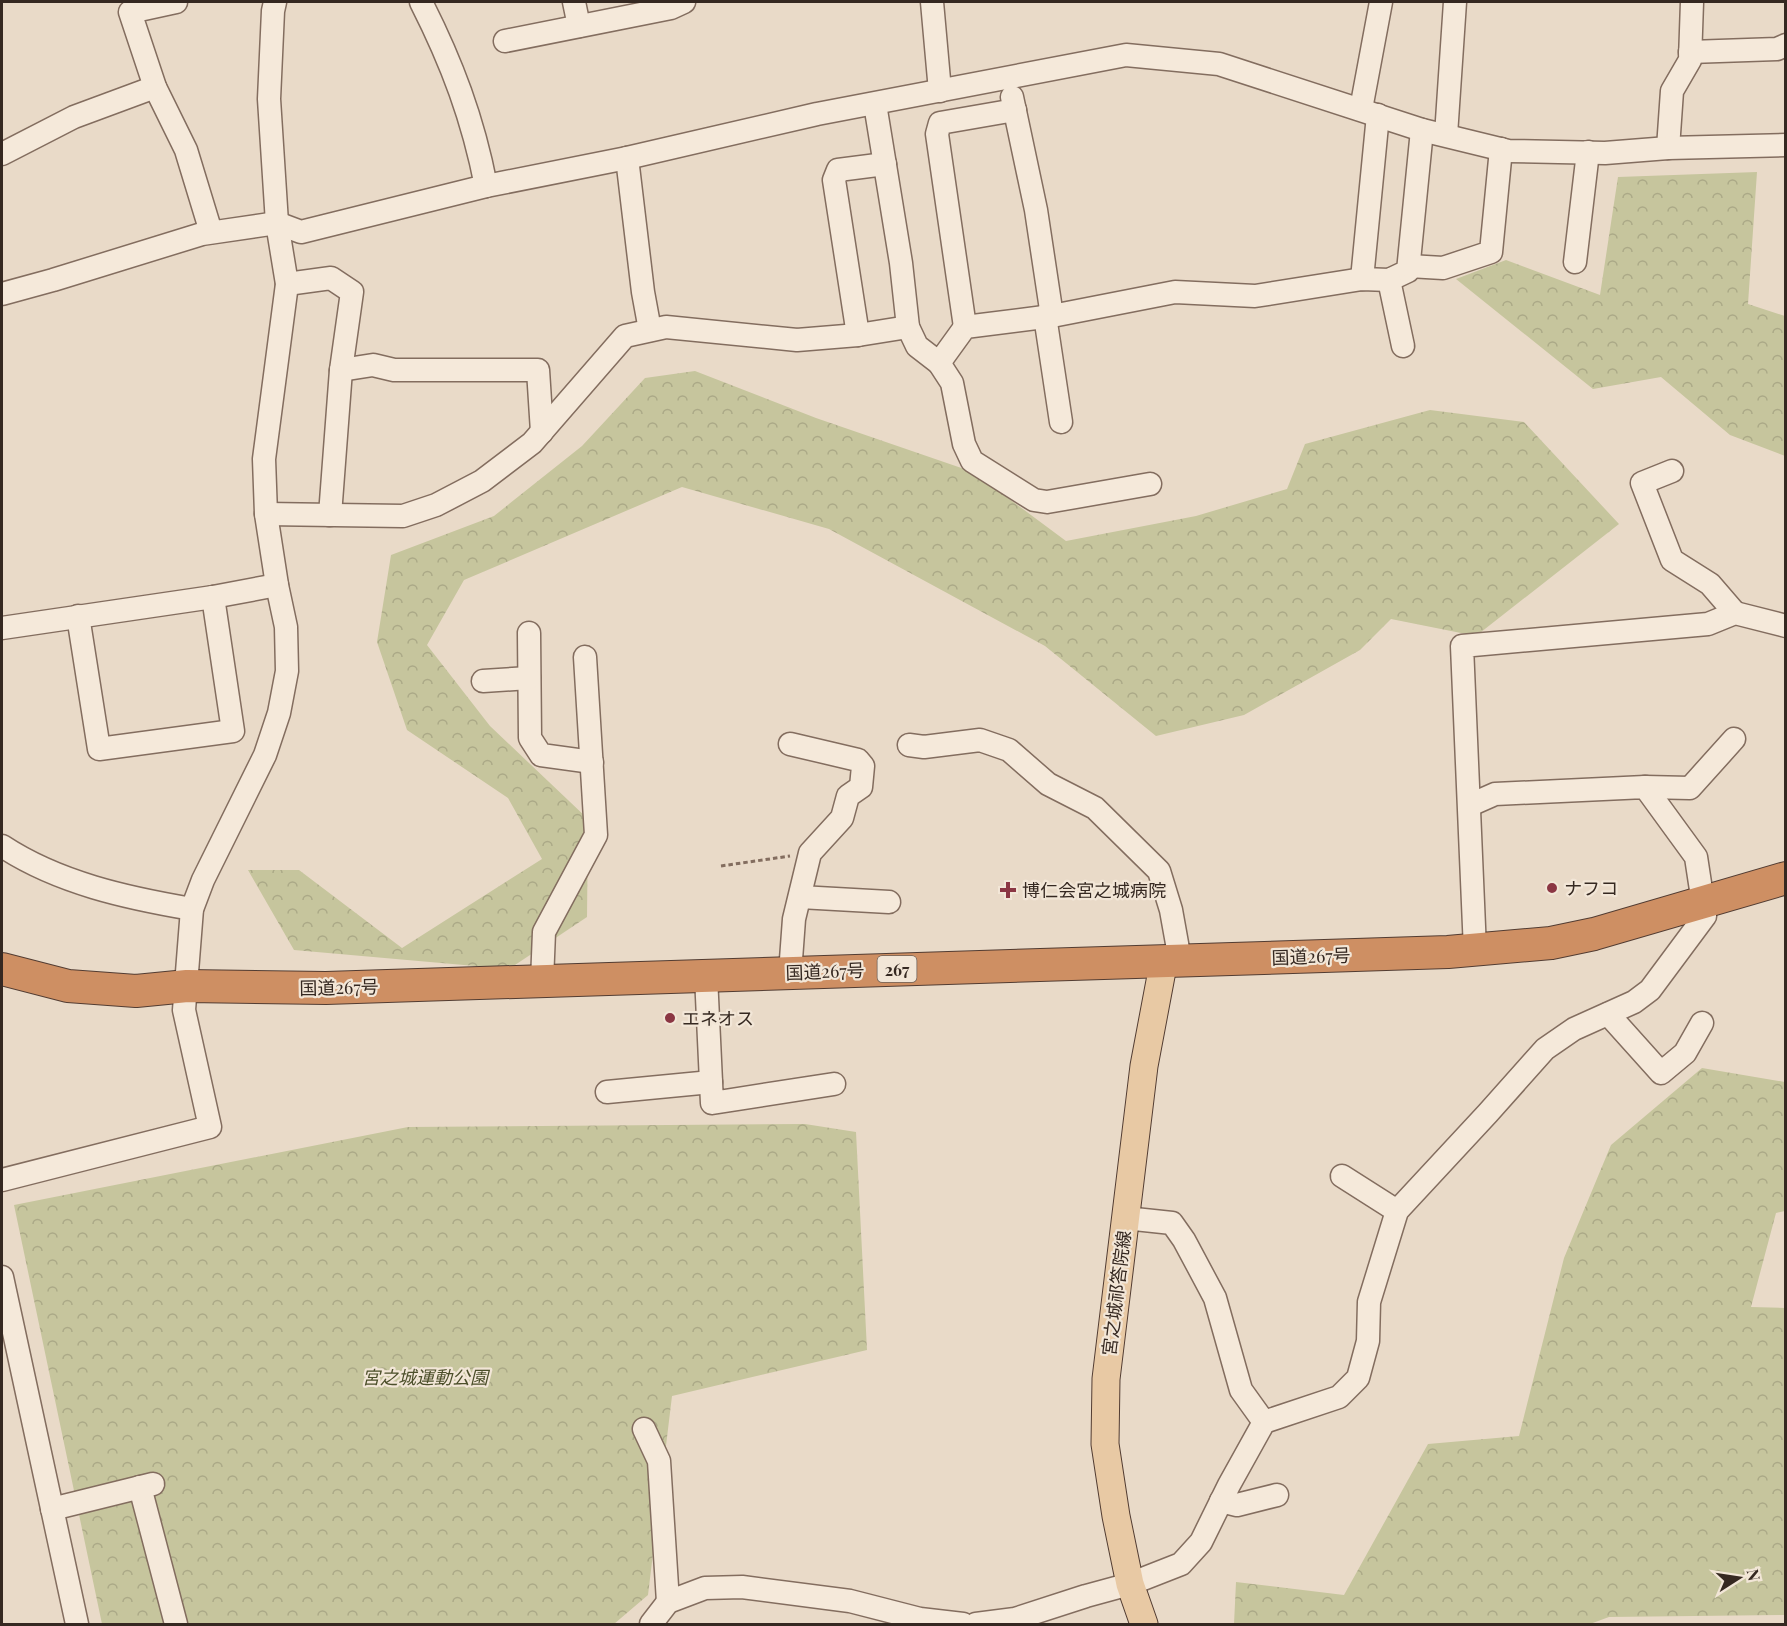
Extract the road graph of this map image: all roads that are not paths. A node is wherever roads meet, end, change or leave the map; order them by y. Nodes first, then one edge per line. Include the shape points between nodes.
1 (176, 2) edge
2 (275, 2) edge
3 (421, 2) edge
4 (574, 2) edge
5 (684, 2) edge
6 (932, 2) edge
7 (1381, 2) edge
8 (1455, 2) edge
9 (1692, 2) edge
10 (129, 7) edge
11 (579, 26) junction
12 (505, 41) dead end
13 (1785, 45) edge
14 (1690, 52) junction
15 (1008, 77) junction
16 (155, 87) junction
17 (940, 91) junction
18 (876, 104) junction
19 (1015, 110) junction
20 (1370, 112) junction
21 (1422, 130) junction
22 (1446, 135) junction
23 (1785, 145) edge
24 (1668, 148) junction
25 (1501, 149) junction
26 (1588, 152) junction
27 (2, 154) edge
28 (627, 158) junction
29 (885, 164) junction
30 (486, 186) junction
31 (277, 223) junction
32 (211, 232) junction
33 (1575, 262) dead end
34 (1409, 266) junction
35 (1362, 279) junction
36 (1389, 280) junction
37 (287, 284) junction
38 (2, 294) edge
39 (1049, 316) junction
40 (908, 327) junction
41 (965, 327) junction
42 (650, 330) junction
43 (858, 335) junction
44 (1402, 346) dead end
45 (939, 363) junction
46 (341, 370) junction
47 (1060, 422) dead end
48 (542, 432) junction
49 (1672, 471) dead end
50 (1150, 484) dead end
51 (266, 514) junction
52 (330, 515) junction
53 (277, 585) junction
54 (213, 597) junction
55 (1735, 614) junction
56 (78, 616) junction
57 (1785, 626) edge
58 (2, 628) edge
59 (529, 633) dead end
60 (585, 657) dead end
61 (529, 678) junction
62 (483, 681) dead end
63 (1734, 739) dead end
64 (790, 744) dead end
65 (909, 745) dead end
66 (592, 762) junction
67 (1645, 787) junction
68 (1470, 805) junction
69 (2, 846) edge
70 (1785, 878) edge
71 (800, 897) junction
72 (889, 902) dead end
73 (1704, 903) junction
74 (192, 909) junction
75 (1475, 950) junction
76 (1172, 960) junction
77 (2, 969) edge
78 (790, 973) junction
79 (706, 976) junction
80 (542, 981) junction
81 (187, 986) junction
82 (1608, 1014) junction
83 (1702, 1023) dead end
84 (711, 1082) junction
85 (834, 1084) dead end
86 (607, 1092) dead end
87 (1342, 1176) dead end
88 (2, 1180) edge
89 (1397, 1211) junction
90 (1125, 1218) junction
91 (2, 1277) edge
92 (1264, 1422) junction
93 (644, 1429) dead end
94 (1277, 1495) dead end
95 (1221, 1501) junction
96 (52, 1509) junction
97 (1130, 1584) junction
98 (668, 1602) junction
99 (77, 1624) edge
100 (176, 1624) edge
101 (651, 1624) edge
102 (963, 1624) edge
103 (976, 1624) edge
104 (1144, 1624) edge

1 - 10 street
2 - 31 street via 269,99
3 - 30 street via 445,48 468,109
4 - 11 street
5 - 11 street
6 - 17 street
7 - 20 street
8 - 22 street
9 - 14 street
10 - 16 street
11 - 12 street
13 - 14 street via 1778,50
14 - 24 street via 1690,60 1672,91
15 - 17 street
15 - 19 street
15 - 20 street via 1126,55 1219,64
16 - 27 street via 74,117
16 - 32 street via 186,150
17 - 18 street
18 - 28 street
18 - 29 street
19 - 39 street via 1036,210
19 - 41 street via 940,123 937,134
20 - 21 street
20 - 35 street
21 - 22 street
21 - 34 street
22 - 25 street
23 - 24 street
24 - 26 street
25 - 26 street
25 - 34 street via 1491,252 1443,268
26 - 33 street
28 - 30 street
28 - 42 street
29 - 40 street
29 - 43 street via 838,170 834,180
30 - 31 street via 301,232
31 - 32 street
31 - 37 street
32 - 38 street
34 - 36 street via 1408,271
35 - 36 street
35 - 39 street via 1255,296 1175,292
36 - 44 street
37 - 46 street via 331,278 352,292
37 - 51 street via 264,459
39 - 41 street
39 - 47 street
40 - 43 street
40 - 45 street via 917,346
41 - 45 street
42 - 43 street via 666,327 797,340
42 - 48 street via 625,336
45 - 50 street via 952,383 964,444 972,461 1034,500 1047,502
46 - 48 street via 373,365 394,370 538,370
46 - 52 street
48 - 52 street via 482,481 436,505 403,516
49 - 55 street via 1642,483 1672,560 1710,584
51 - 52 street
51 - 53 street
53 - 54 street
53 - 74 street via 286,627 287,671 279,713 265,755
54 - 56 street
54 - 56 street via 233,731 99,749
55 - 57 street
55 - 68 street via 1708,624 1462,646
56 - 58 street
59 - 61 street
60 - 66 street
61 - 62 street
61 - 66 street via 530,738 541,755
63 - 67 street via 1690,788
64 - 71 street via 858,760 871,788 848,796 842,818 810,853
65 - 76 street via 924,747 980,740 1009,750 1048,784 1095,808 1160,871 1171,910
66 - 80 street via 596,835 544,932
67 - 68 street via 1495,794
67 - 73 street via 1696,857
68 - 75 street
69 - 74 street via 76,882 137,900
70 - 73 highway, 国道267号 / 267
71 - 72 street
71 - 78 street
73 - 75 highway, 国道267号 / 267 via 1551,943
73 - 82 street via 1701,923 1650,990
74 - 81 street
75 - 76 highway, 国道267号 / 267
76 - 78 highway, 国道267号 / 267
76 - 90 main road, 宮之城祁答院線 via 1144,1066
77 - 81 highway, 国道267号 / 267 via 68,986 136,991
78 - 79 highway, 国道267号 / 267
79 - 80 highway, 国道267号 / 267
79 - 84 street
80 - 81 highway, 国道267号 / 267 via 326,988
81 - 88 street via 184,1010 210,1126
82 - 83 street via 1661,1073 1685,1053
82 - 89 street via 1574,1029 1545,1049
84 - 85 street via 712,1103
84 - 86 street
87 - 89 street
89 - 92 street via 1370,1302 1368,1341 1358,1377 1339,1397
90 - 92 street via 1172,1223 1184,1239 1215,1298 1240,1390
90 - 97 main road, 宮之城祁答院線 via 1106,1379 1106,1444
91 - 96 street
92 - 95 street
93 - 98 street via 659,1461
94 - 95 street via 1238,1505
95 - 97 street via 1201,1542 1181,1564
96 - 99 street
96 - 100 street via 146,1485
97 - 103 street via 1015,1619
97 - 104 main road, 宮之城祁答院線
98 - 101 street
98 - 102 street via 705,1588 742,1587 850,1601 920,1619

